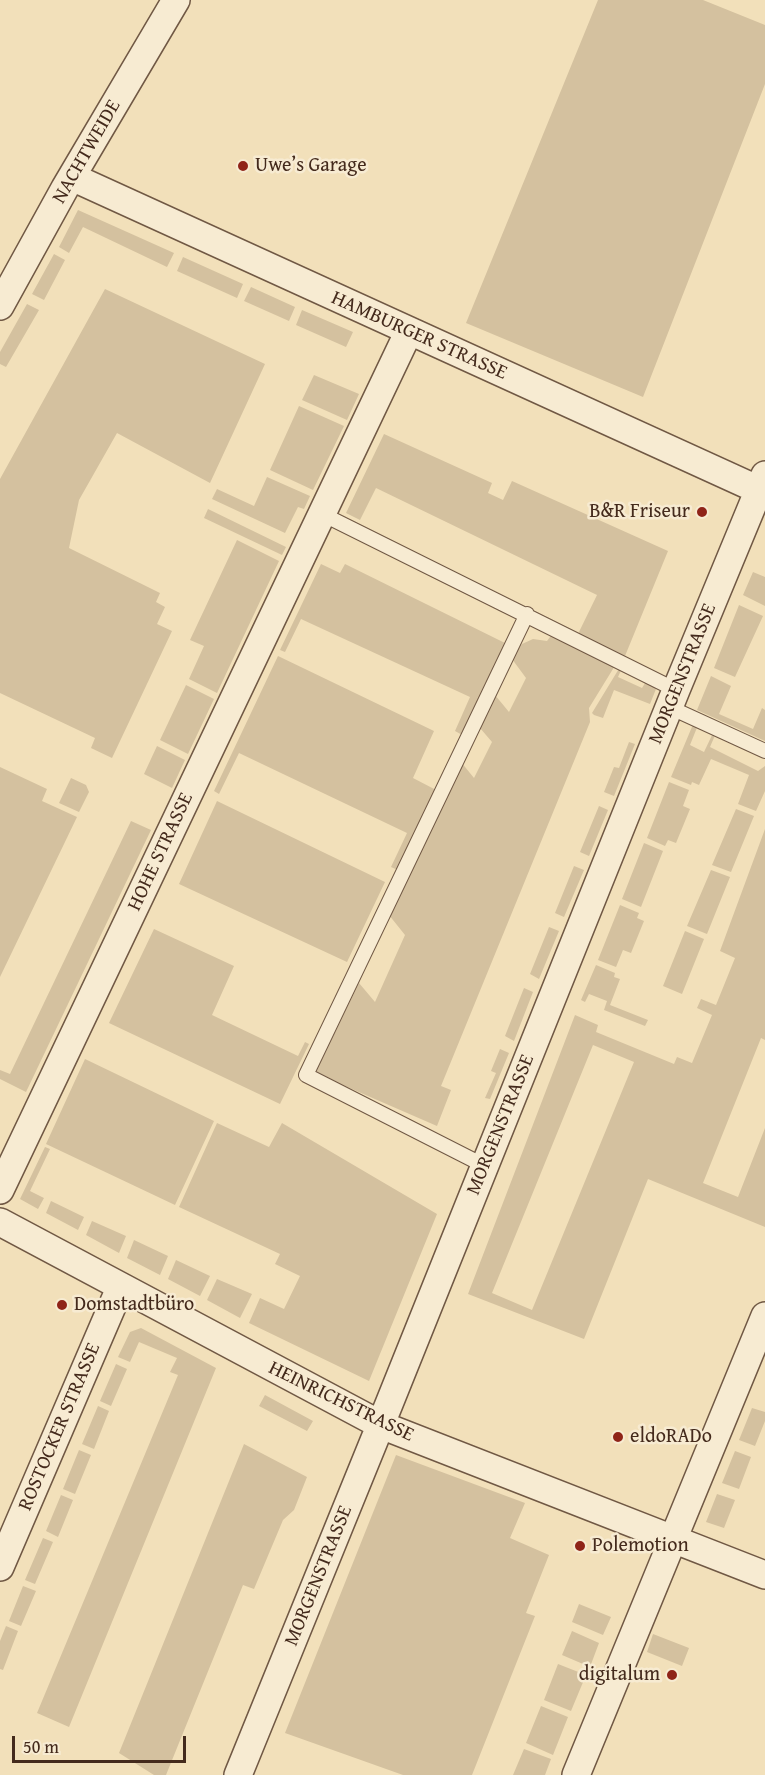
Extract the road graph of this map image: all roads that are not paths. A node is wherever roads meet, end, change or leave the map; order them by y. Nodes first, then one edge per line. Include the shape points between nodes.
1 (176, 0) edge
2 (72, 177) junction
3 (0, 306) edge
4 (410, 331) junction
5 (763, 487) edge
6 (322, 514) junction
7 (527, 614) junction
8 (672, 698) junction
9 (765, 752) edge
10 (485, 1166) junction
11 (0, 1190) edge
12 (0, 1222) edge
13 (120, 1287) junction
14 (765, 1316) edge
15 (381, 1425) junction
16 (673, 1539) junction
17 (0, 1567) edge
18 (765, 1575) edge
19 (238, 1775) edge
20 (576, 1775) edge

1 - 2 street, NACHTWEIDE
2 - 3 street, NACHTWEIDE
2 - 4 street, HAMBURGER STRASSE
4 - 5 street, HAMBURGER STRASSE
4 - 6 street, HOHE STRASSE
5 - 8 street, MORGENSTRASSE
6 - 7 lane
6 - 11 street, HOHE STRASSE
7 - 8 lane
7 - 10 lane via 306,1076
8 - 9 lane
8 - 10 street, MORGENSTRASSE
10 - 15 street, MORGENSTRASSE
12 - 13 street, HEINRICHSTRASSE
13 - 15 street, HEINRICHSTRASSE
13 - 17 street, ROSTOCKER STRASSE
14 - 16 street
15 - 16 street, HEINRICHSTRASSE
15 - 19 street, MORGENSTRASSE
16 - 18 street, HEINRICHSTRASSE
16 - 20 street

